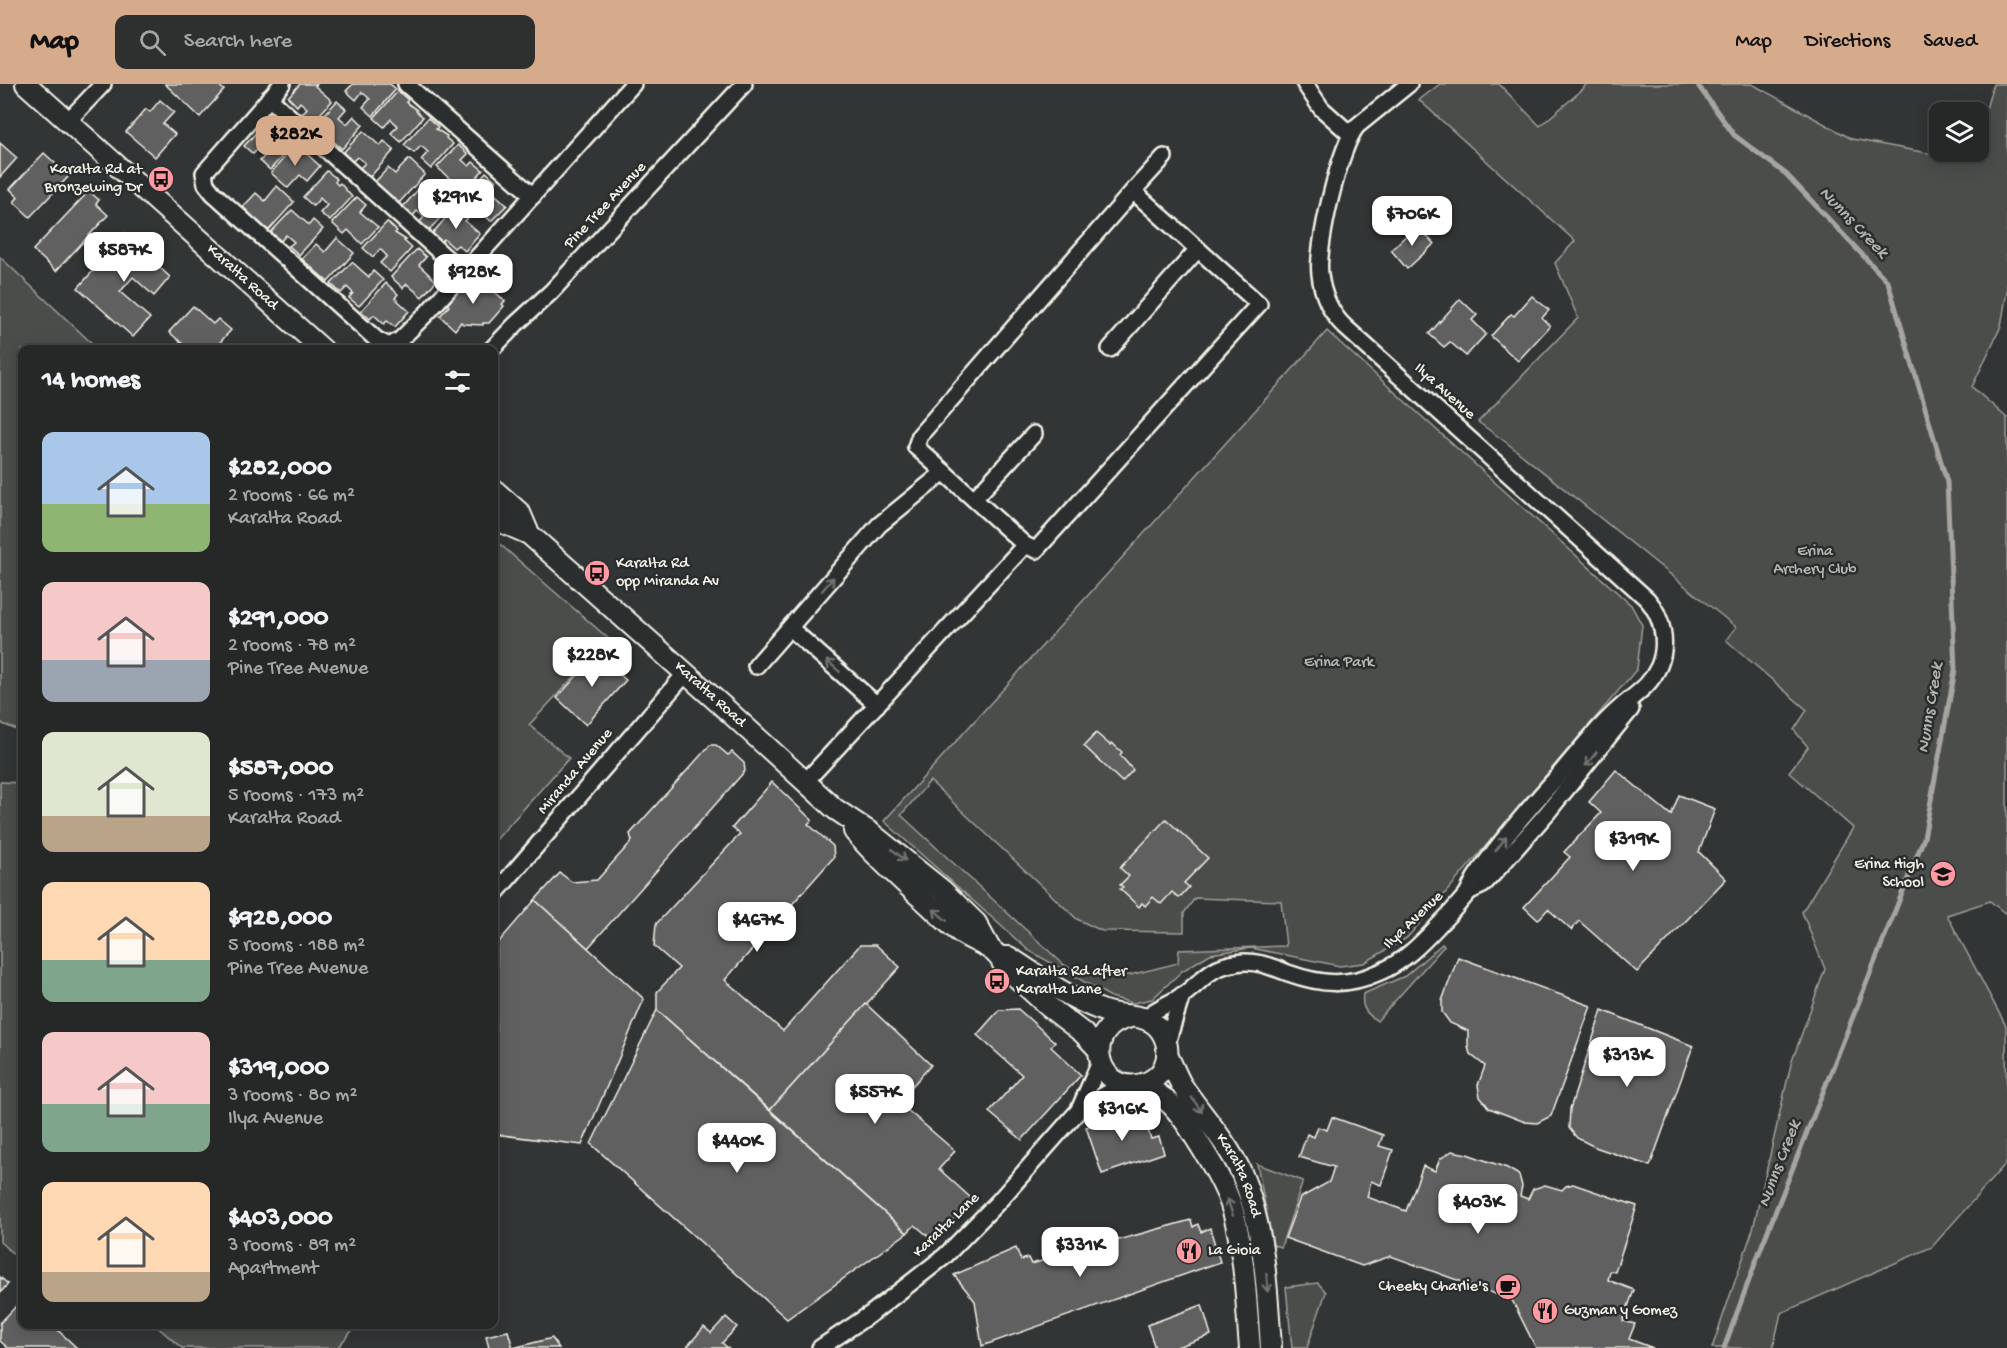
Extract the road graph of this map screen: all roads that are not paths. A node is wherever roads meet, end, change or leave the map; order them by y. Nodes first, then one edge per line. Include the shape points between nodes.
1 (26, 84) edge
2 (103, 84) edge
3 (282, 84) edge
4 (406, 84) edge
5 (633, 84) edge
6 (1305, 84) edge
7 (1409, 84) edge
8 (742, 85) edge
9 (269, 98) junction
10 (68, 121) junction
11 (1350, 134) junction
12 (1164, 157) dead end
13 (1133, 191) junction
14 (533, 196) junction
15 (1198, 249) junction
16 (463, 273) junction
17 (317, 345) edge
18 (387, 345) edge
19 (391, 345) edge
20 (496, 345) edge
21 (1110, 349) dead end
22 (1034, 434) dead end
23 (944, 472) junction
24 (498, 494) edge
25 (974, 499) junction
26 (498, 516) edge
27 (529, 534) junction
28 (1025, 545) junction
29 (790, 628) junction
30 (756, 666) dead end
31 (686, 673) junction
32 (877, 705) junction
33 (805, 782) junction
34 (498, 890) edge
35 (994, 952) junction
36 (1182, 996) junction
37 (1138, 1018) junction
38 (1167, 1049) junction
39 (1100, 1056) junction
40 (1131, 1084) junction
41 (1079, 1110) junction
42 (820, 1348) edge
43 (1250, 1348) edge
44 (1271, 1348) edge

1 - 10 street, Karalta Road
2 - 10 street
3 - 9 street
4 - 14 street
5 - 14 street
6 - 11 street via 1321,108
7 - 11 street, Ilya Avenue
8 - 20 street, Pine Tree Avenue via 552,292
9 - 16 street
9 - 18 street via 204,173 206,184
10 - 17 street, Karalta Road
11 - 36 street, Ilya Avenue via 1340,160 1320,250 1320,274 1332,312 1655,608 1664,649 1657,670 1637,695 1558,775 1437,927 1393,966 1357,981 1336,984 1266,965 1238,962 1213,969
12 - 13 street
13 - 15 street
13 - 23 street via 920,435 916,447
14 - 16 street
15 - 21 street
15 - 28 street via 1259,304 1036,550
16 - 19 street
22 - 25 street
23 - 25 street
29 -> 23 street via 879,525
24 - 27 street, Karalta Road via 520,513
25 - 28 street
26 - 27 street, Karalta Road
27 - 31 street, Karalta Road
28 - 32 street
29 - 30 street
32 -> 29 street
31 - 33 street, Karalta Road
31 - 34 street, Miranda Avenue
32 - 33 street
33 - 35 street, Karalta Road via 942,890 976,923
35 - 37 street via 1009,957 1074,999 1103,1011
35 - 39 street, Karalta Road via 1004,966 1080,1031
36 - 37 street, Ilya Avenue
36 - 38 street
37 - 38 street, Karalta Road via 1155,1024
37 - 39 street via 1112,1023 1100,1040
38 - 40 street via 1161,1072 1147,1083
38 -> 44 street, Karalta Road via 1180,1082 1241,1172 1265,1258
39 - 40 street, Karalta Road via 1105,1071 1113,1079
39 - 41 street, Karalta Lane
40 - 41 street, Karalta Lane
43 -> 40 street, Karalta Road via 1241,1251 1232,1209 1211,1162 1166,1099
41 - 42 street, Karalta Lane via 945,1256

